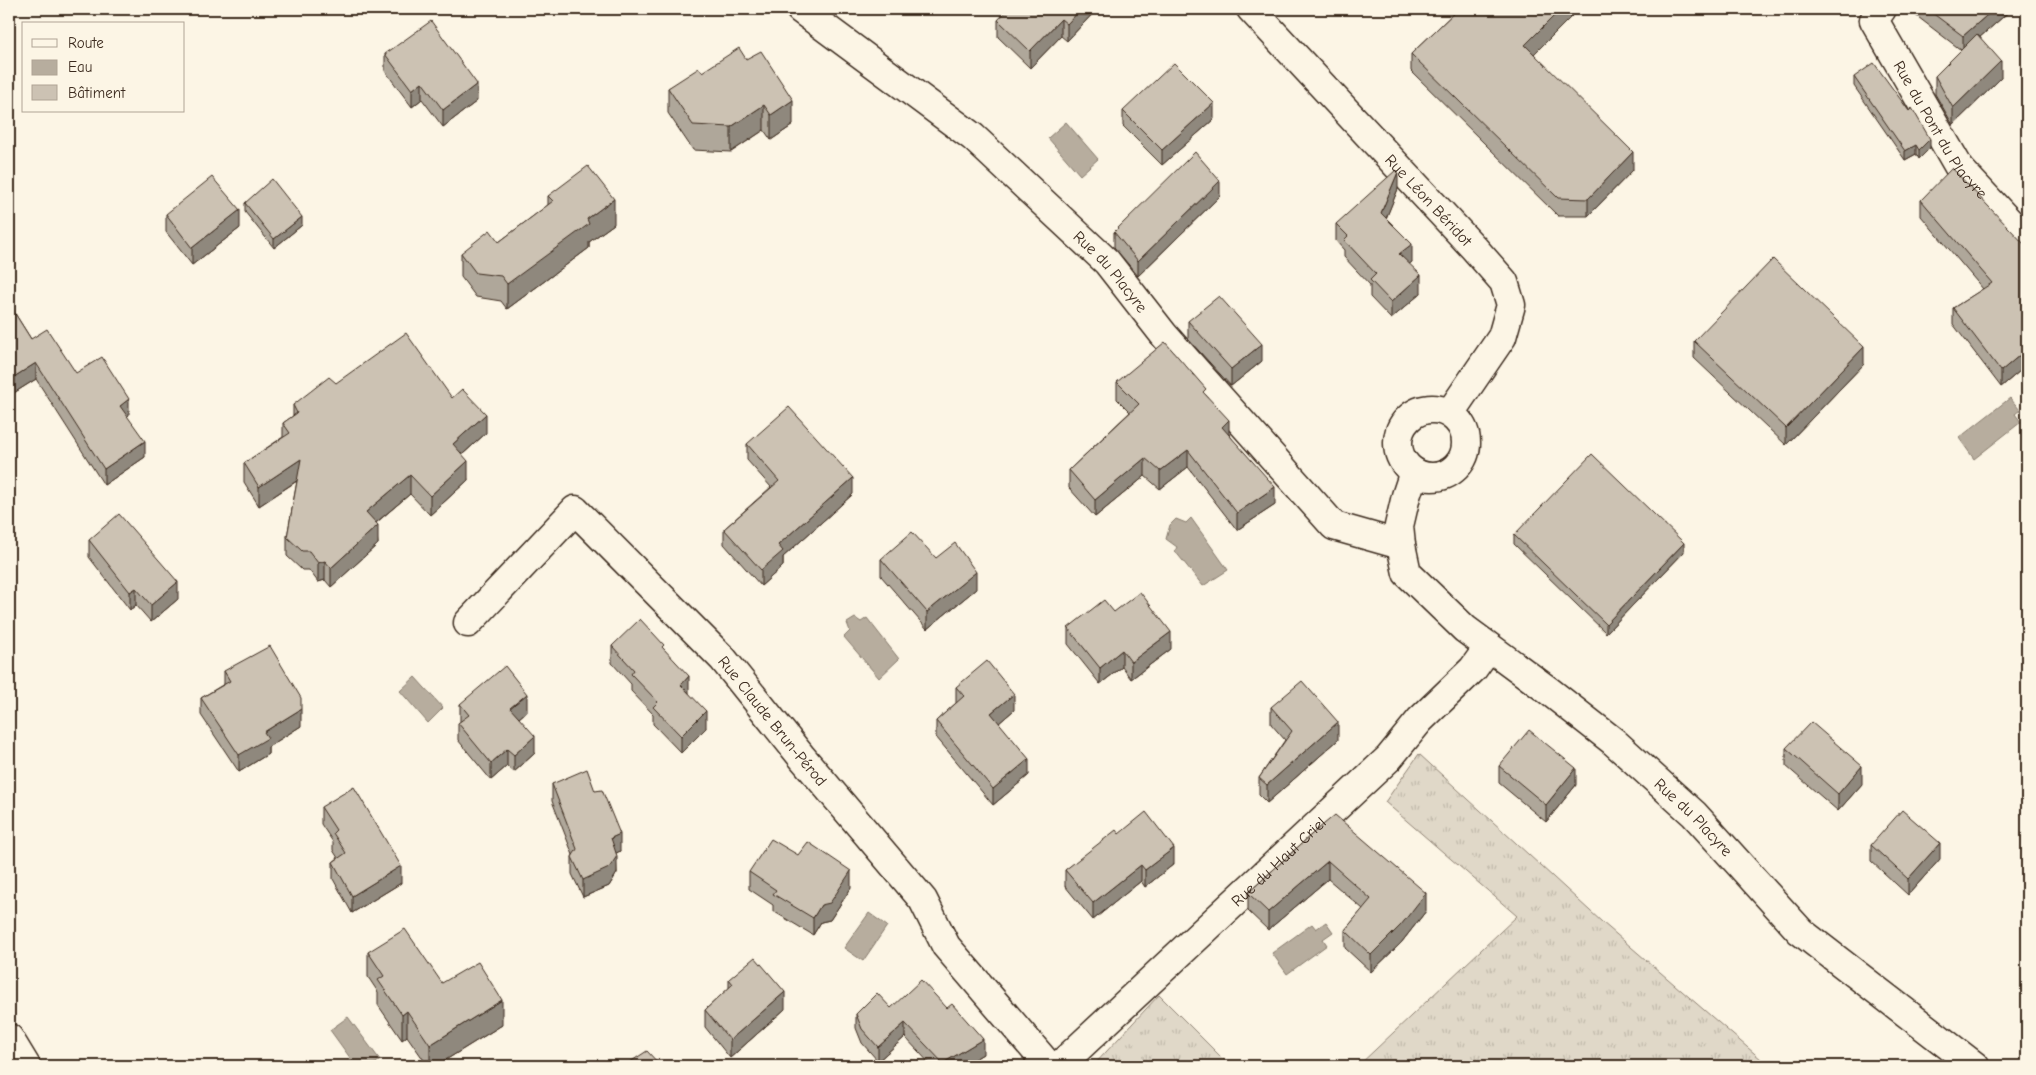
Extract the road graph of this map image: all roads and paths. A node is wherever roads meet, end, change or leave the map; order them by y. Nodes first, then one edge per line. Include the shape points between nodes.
1 (800, 9) edge
2 (1251, 9) edge
3 (1882, 9) edge
4 (2027, 241) edge
5 (1450, 413) junction
6 (1414, 472) junction
7 (1400, 545) junction
8 (468, 623) dead end
9 (1488, 648) junction
10 (9, 1038) edge
11 (26, 1066) edge
12 (1049, 1066) edge
13 (1059, 1066) edge
14 (1975, 1066) edge

1 - 7 street, Rue du Placyre via 973,137 1107,262 1164,335 1334,526
2 - 5 street, Rue Léon Béridot via 1504,282 1511,305 1502,337
3 - 4 street, Rue du Pont du Placyre via 1874,20 1960,170
5 - 6 street via 1429,408 1410,416 1399,435 1400,456
5 - 6 street via 1462,426 1466,443 1462,460 1449,473 1432,477
6 - 7 street via 1399,526
7 - 9 street, Rue du Placyre via 1407,573
8 - 12 street, Rue Claude Brun-Pérod via 575,510 723,659 923,900 946,946
9 - 13 street, Rue du Haut Criel via 1473,669 1420,720 1389,758
9 - 14 street, Rue du Placyre via 1613,741 1694,814 1800,931
10 - 11 street

